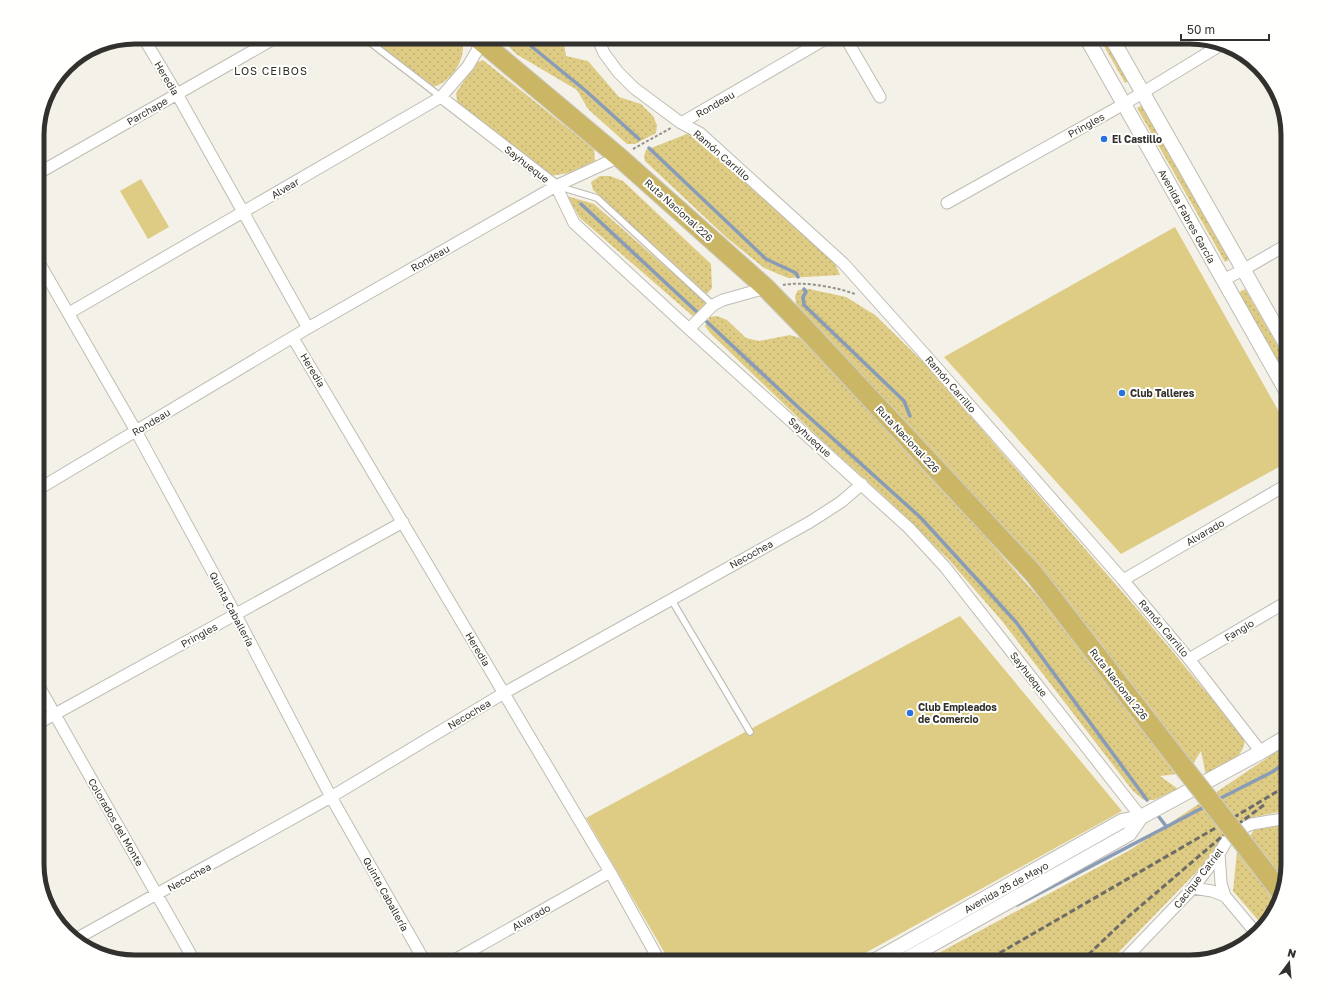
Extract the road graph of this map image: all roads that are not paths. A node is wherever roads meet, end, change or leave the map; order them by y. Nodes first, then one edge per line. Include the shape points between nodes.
1 (147, 44) edge
2 (265, 44) edge
3 (372, 44) edge
4 (477, 44) edge
5 (484, 44) edge
6 (600, 44) edge
7 (817, 44) edge
8 (848, 44) edge
9 (1090, 44) edge
10 (1115, 44) edge
11 (1217, 48) edge
12 (1142, 92) junction
13 (177, 94) junction
14 (441, 97) junction
15 (880, 97) dead end
16 (1124, 104) junction
17 (681, 123) junction
18 (619, 157) junction
19 (44, 170) edge
20 (556, 186) junction
21 (947, 203) dead end
22 (243, 212) junction
23 (1281, 248) edge
24 (1243, 270) junction
25 (44, 271) edge
26 (1222, 280) junction
27 (766, 288) junction
28 (713, 305) junction
29 (69, 313) junction
30 (308, 328) junction
31 (689, 329) junction
32 (1281, 336) edge
33 (293, 338) junction
34 (1281, 382) edge
35 (136, 431) junction
36 (862, 484) junction
37 (44, 486) edge
38 (1281, 488) edge
39 (403, 522) junction
40 (1123, 580) junction
41 (671, 599) junction
42 (1281, 605) edge
43 (236, 615) junction
44 (1189, 659) junction
45 (504, 693) junction
46 (44, 695) edge
47 (55, 714) junction
48 (44, 720) edge
49 (750, 732) dead end
50 (1281, 740) edge
51 (1261, 752) junction
52 (331, 797) junction
53 (1142, 817) junction
54 (1281, 819) edge
55 (1219, 854) junction
56 (610, 872) junction
57 (1193, 888) junction
58 (1278, 888) edge
59 (157, 895) junction
60 (1225, 896) junction
61 (1253, 929) edge
62 (80, 936) edge
63 (191, 955) edge
64 (421, 955) edge
65 (463, 955) edge
66 (656, 955) edge
67 (884, 955) edge
68 (913, 955) edge
69 (1129, 955) edge

1 - 13 street, Heredia
2 - 13 street, Parchape
3 - 14 lane
4 - 14 street, Alvear via 468,66
5 - 18 highway, Ruta Nacional 226
6 - 17 street, Ramón Carrillo via 618,72 634,88
7 - 17 street, Rondeau
8 - 15 street
9 - 16 street, Avenida Fabres García
10 - 12 street
11 - 12 street, Pringles
12 - 16 street, Pringles
12 - 24 street
13 - 19 street, Parchape
13 - 22 street, Heredia
14 - 20 street, Sayhueque
14 - 22 street, Alvear
16 - 21 street, Pringles
16 - 26 street, Avenida Fabres García
17 - 40 street, Ramón Carrillo via 700,133 844,264
18 - 20 street, Rondeau
18 - 27 highway, Ruta Nacional 226
20 - 28 lane via 597,198
20 - 30 street, Rondeau
20 - 31 street, Sayhueque via 574,223
22 - 29 street, Alvear
22 - 30 street, Heredia
23 - 24 street
24 - 26 street
24 - 32 street
25 - 29 street, Quinta Caballería
26 - 34 street, Avenida Fabres García
27 - 28 street
27 - 58 highway, Ruta Nacional 226, bridge via 1034,574
28 - 31 street
29 - 35 street, Quinta Caballería
30 - 33 street, Rondeau
31 - 36 street, Sayhueque
33 - 35 street, Rondeau
33 - 39 street, Heredia
35 - 37 street, Rondeau
35 - 43 street, Quinta Caballería
36 - 41 street, Necochea via 841,502 810,522
36 - 53 street, Sayhueque via 909,528 944,567
38 - 40 street, Alvarado
39 - 43 street, Pringles
39 - 45 street, Heredia
40 - 44 street, Ramón Carrillo
41 - 45 street, Necochea
41 - 49 lane
42 - 44 street, Fangio
43 - 47 street, Pringles
43 - 52 street, Quinta Caballería
44 - 51 street, Ramón Carrillo
45 - 52 street, Necochea
45 - 56 street, Heredia
46 - 47 street, Colorados del Monte
47 - 48 street, Pringles
47 - 59 street, Colorados del Monte
50 - 51 street, Avenida 25 de Mayo
51 - 53 street, Avenida 25 de Mayo
52 - 59 street, Necochea
52 - 64 street, Quinta Caballería
53 - 67 street, Avenida 25 de Mayo via 1122,821
53 - 68 street, Avenida 25 de Mayo via 1129,834
54 - 55 street, Cacique Catriel via 1252,824 1236,831
55 - 57 street, Cacique Catriel
55 - 60 street via 1221,883
56 - 65 street, Alvarado
56 - 66 street, Heredia
57 - 60 street
57 - 69 street, Cacique Catriel
59 - 62 street, Necochea
59 - 63 street, Colorados del Monte
60 - 61 street

